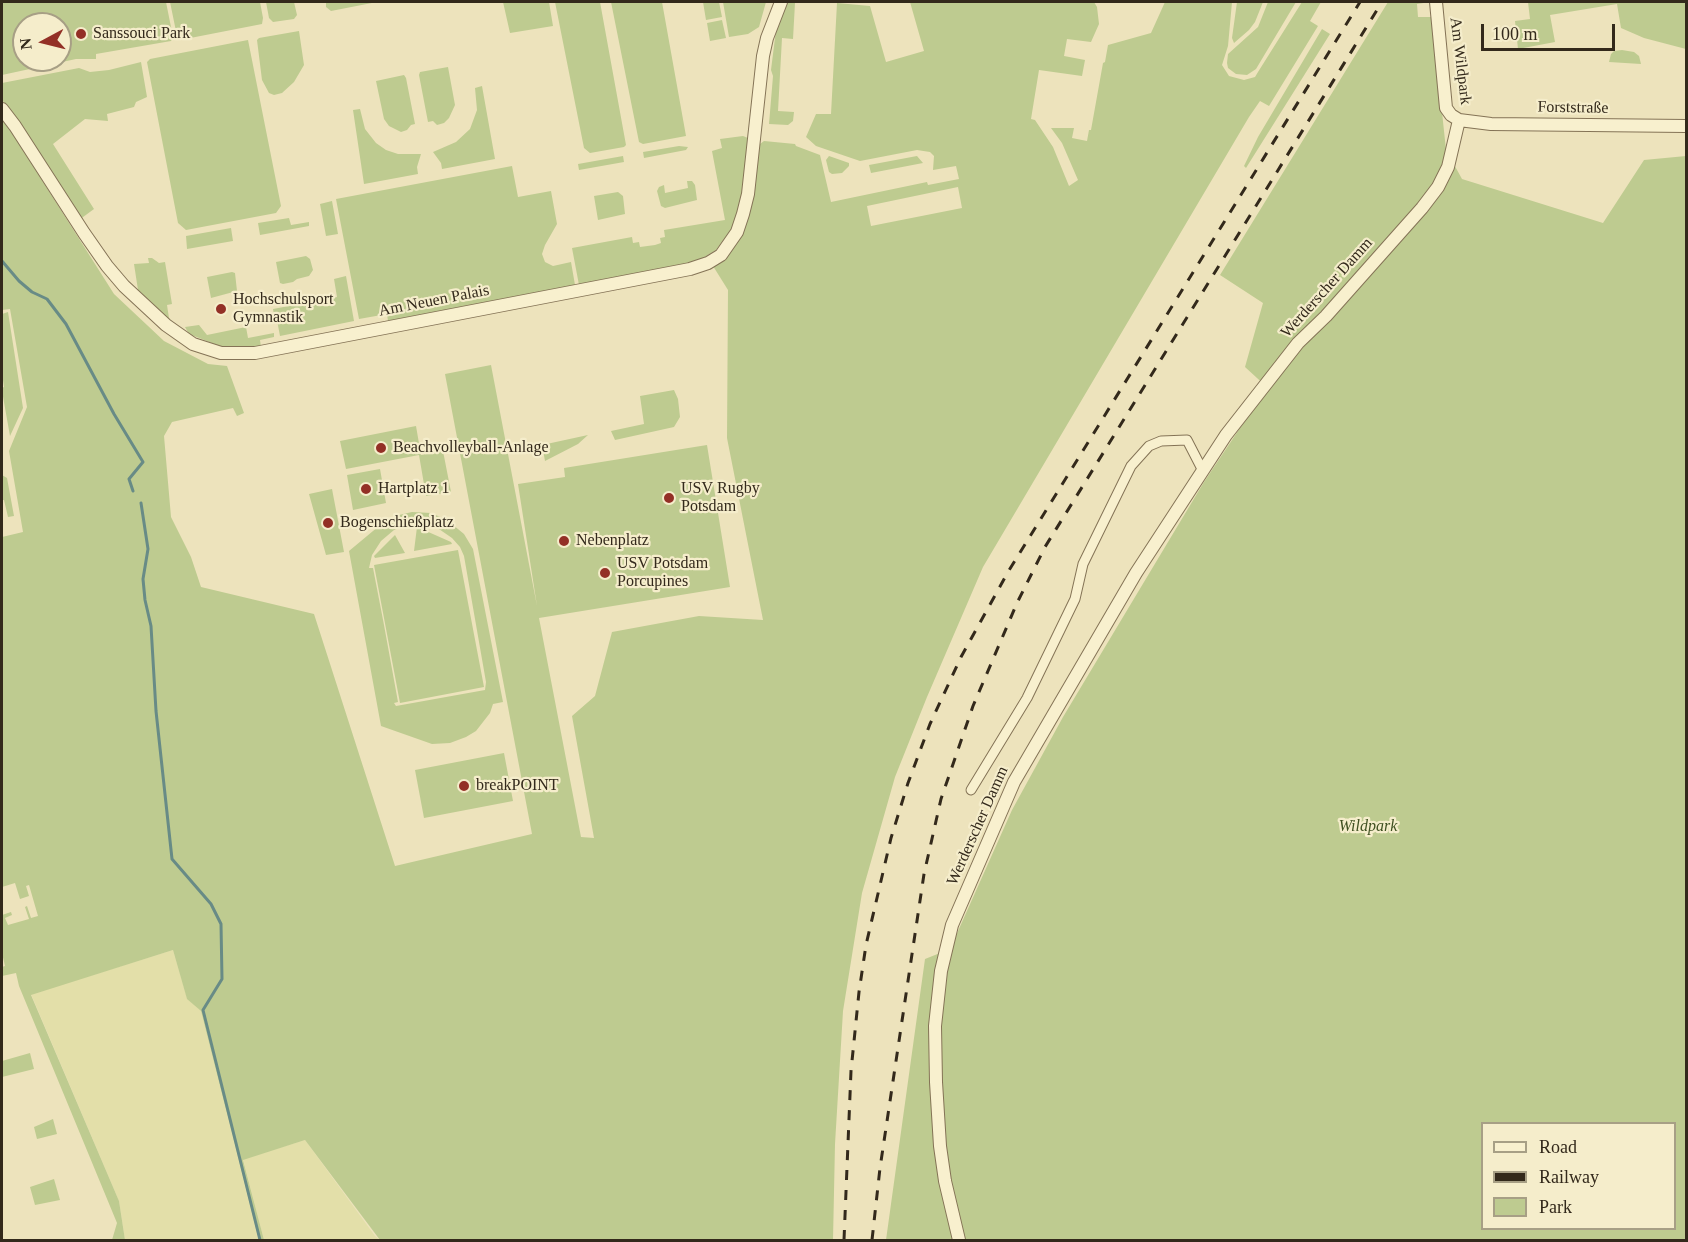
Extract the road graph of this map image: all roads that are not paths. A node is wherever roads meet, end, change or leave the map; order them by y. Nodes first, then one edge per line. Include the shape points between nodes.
1 (781, 2) edge
2 (1436, 2) edge
3 (2, 109) edge
4 (1459, 120) junction
5 (1686, 126) edge
6 (1202, 469) junction
7 (971, 789) dead end
8 (959, 1240) edge

1 - 3 street, Am Neuen Palais via 763,56 748,194 737,232 721,255 690,269 255,353 221,353 193,344 124,286
2 - 4 street, Am Wildpark via 1446,108
4 - 5 street, Forststraße via 1491,124
4 - 6 street, Werderscher Damm via 1448,167 1438,187 1298,343
6 - 7 street, Werderscher Damm via 1187,440 1161,441 1149,446 1131,466 1083,564 1075,599 1027,698
6 - 8 street, Werderscher Damm via 1136,573 1014,782 952,925 940,971 935,1026 936,1082 945,1181

